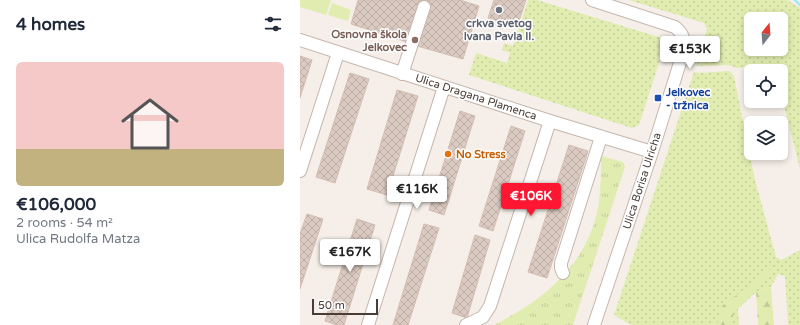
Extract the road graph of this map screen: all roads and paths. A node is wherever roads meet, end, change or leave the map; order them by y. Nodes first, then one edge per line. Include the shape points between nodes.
1 (592, 0) edge
2 (424, 7) dead end
3 (300, 40) edge
4 (338, 53) junction
5 (402, 74) junction
6 (444, 87) junction
7 (550, 121) junction
8 (601, 137) junction
9 (652, 152) junction
10 (300, 171) edge
11 (563, 273) dead end
12 (368, 325) edge
13 (466, 325) edge
14 (594, 325) edge

1 - 9 street, Ulica Borisa Ulricha via 675,27 683,36 685,48
2 - 5 street
3 - 4 street, Ulica Dragana Plamenca
4 - 5 street, Ulica Dragana Plamenca
4 - 10 street
5 - 6 street, Ulica Dragana Plamenca
6 - 7 street, Ulica Dragana Plamenca
6 - 12 street
7 - 8 street, Ulica Dragana Plamenca
7 - 13 street via 490,306 483,317
8 - 9 street, Ulica Dragana Plamenca
8 - 11 street via 561,262
9 - 14 street, Ulica Borisa Ulricha

